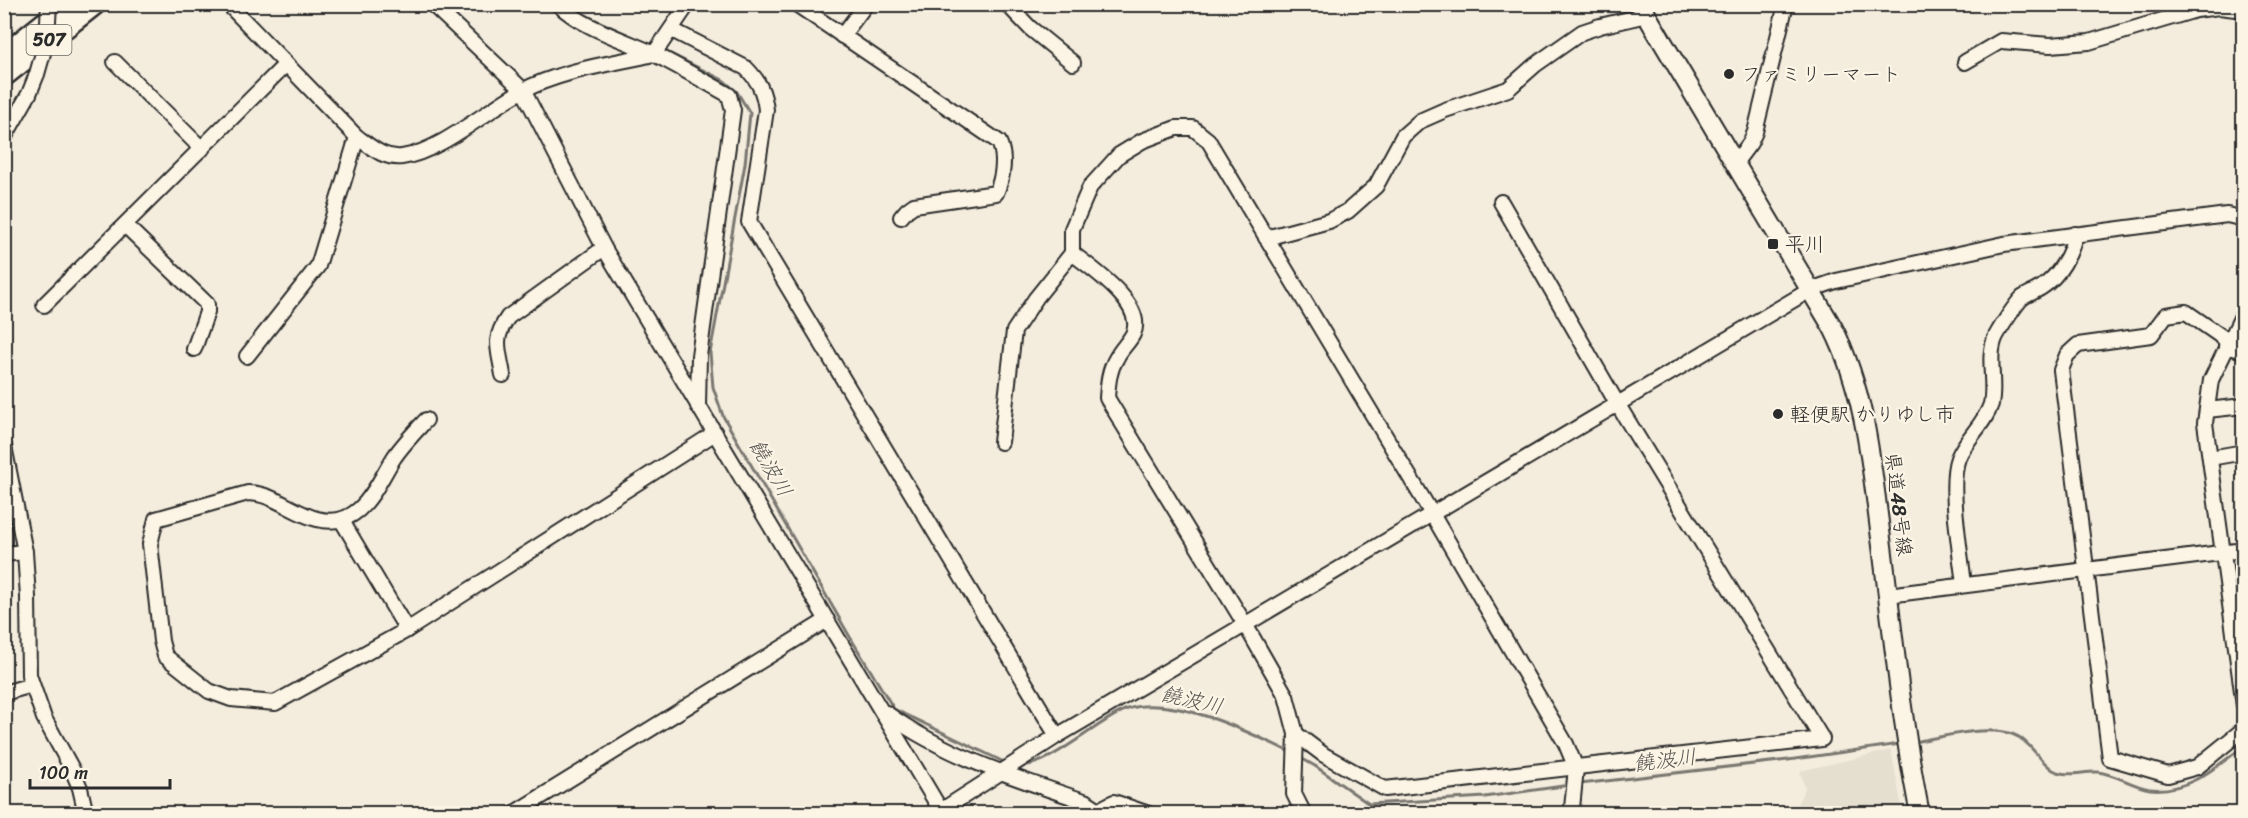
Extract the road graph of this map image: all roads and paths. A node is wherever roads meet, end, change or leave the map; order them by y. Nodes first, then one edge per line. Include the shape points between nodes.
1 (49, 4) edge
2 (69, 4) edge
3 (94, 4) edge
4 (228, 4) edge
5 (432, 4) edge
6 (558, 4) edge
7 (688, 4) edge
8 (796, 4) edge
9 (866, 4) edge
10 (1007, 4) edge
11 (1786, 4) edge
12 (1646, 8) edge
13 (2244, 10) edge
14 (672, 30) junction
15 (842, 36) junction
16 (654, 54) junction
17 (4, 57) edge
18 (115, 62) dead end
19 (1965, 62) dead end
20 (1073, 63) dead end
21 (286, 64) junction
22 (4, 75) edge
23 (523, 90) junction
24 (357, 137) junction
25 (4, 138) edge
26 (202, 148) junction
27 (1735, 163) junction
28 (1501, 202) dead end
29 (901, 217) dead end
30 (2244, 219) edge
31 (125, 225) junction
32 (2075, 234) junction
33 (1266, 238) junction
34 (604, 248) junction
35 (1072, 253) junction
36 (1810, 290) junction
37 (44, 305) dead end
38 (2244, 312) edge
39 (2227, 344) junction
40 (194, 350) dead end
41 (2244, 351) edge
42 (247, 356) dead end
43 (503, 375) dead end
44 (1618, 405) junction
45 (2244, 406) edge
46 (698, 407) junction
47 (2207, 410) junction
48 (426, 420) dead end
49 (715, 433) junction
50 (1001, 442) dead end
51 (4, 446) edge
52 (2244, 452) edge
53 (2210, 458) junction
54 (7, 473) edge
55 (1432, 514) junction
56 (342, 521) junction
57 (2244, 550) edge
58 (25, 552) junction
59 (2222, 554) junction
60 (4, 555) edge
61 (2087, 570) junction
62 (1964, 585) junction
63 (1888, 595) junction
64 (828, 620) junction
65 (1246, 626) junction
66 (407, 630) junction
67 (32, 685) junction
68 (4, 693) edge
69 (2244, 706) edge
70 (882, 710) junction
71 (2244, 729) edge
72 (1296, 734) junction
73 (1057, 736) junction
74 (1576, 768) junction
75 (1000, 773) junction
76 (940, 812) edge
77 (1100, 812) edge
78 (86, 813) edge
79 (513, 813) edge
80 (1149, 813) edge
81 (1304, 813) edge
82 (1569, 813) edge
83 (1920, 813) edge

1 - 25 street, bridge via 47,39 37,74
2 - 17 highway, 507
3 - 22 highway, 507
4 - 21 street
5 - 23 street
6 - 16 street via 586,23
7 - 14 street
8 - 15 street
9 - 15 street
10 - 20 street
11 - 27 street via 1755,132
12 - 27 main road, 県道48号線
12 - 33 street via 1582,32 1508,89 1420,121 1402,136 1376,186 1348,211 1329,222
13 - 19 street via 2196,10 2089,42 2050,45 2001,41
14 - 16 street
14 - 73 street via 756,77 764,92 766,110 749,222
15 - 29 street via 999,142 1002,149 1002,181 996,193 914,205
16 - 23 street via 558,76
16 - 46 street via 729,95 733,110 699,356
18 - 26 street
21 - 24 street
21 - 26 street
23 - 24 street via 434,146 403,157 378,152
23 - 34 street
24 - 42 street via 318,266
26 - 31 street
27 - 36 main road, 県道48号線
28 - 44 street
30 - 32 street via 2227,214
31 - 37 street
31 - 40 street via 207,304
32 - 36 street via 1964,251
32 - 62 street via 2058,272 2022,299 1996,337 1991,356 1994,387 1990,406 1957,460 1953,482
33 - 35 street via 1208,140 1193,128 1176,128 1119,155 1090,187 1072,229
33 - 55 street
34 - 43 street via 508,317 498,332 497,342
34 - 46 street
35 - 50 street via 1014,332
35 - 65 street via 1123,295 1133,314 1133,334 1109,375 1107,398
36 - 44 street
36 - 63 main road, 県道48号線 via 1840,343 1858,390
38 - 39 street
39 - 41 street
39 - 47 street via 2211,380
39 - 61 street via 2186,312 2166,315 2151,335 2078,345 2067,355 2061,370
44 - 55 street
44 - 74 street via 1822,739
45 - 47 street
46 - 49 street
47 - 53 street
48 - 56 street via 394,458 370,498
49 - 64 street
49 - 66 street
51 - 54 street
52 - 53 street
53 - 59 street
54 - 58 street
55 - 65 street
55 - 74 street via 1566,744
56 - 66 street
56 - 66 street via 317,519 259,493 156,519 150,544 165,656 209,691 231,699 275,704
57 - 59 street
58 - 60 street
58 - 67 street
59 - 61 street
59 - 69 street
61 - 62 street
61 - 71 street via 2110,758 2168,775 2197,767
62 - 63 street
63 - 83 main road, 県道48号線
64 - 70 street
64 - 79 street
65 - 72 street via 1286,696
65 - 73 street
67 - 68 street
67 - 78 street via 44,718 72,769
70 - 75 street via 908,729
70 - 76 street
72 - 74 street via 1324,755 1386,789
72 - 81 street via 1294,794
73 - 75 street
74 - 82 street
75 - 76 street
75 - 77 street via 1087,802
77 - 80 street via 1114,802

